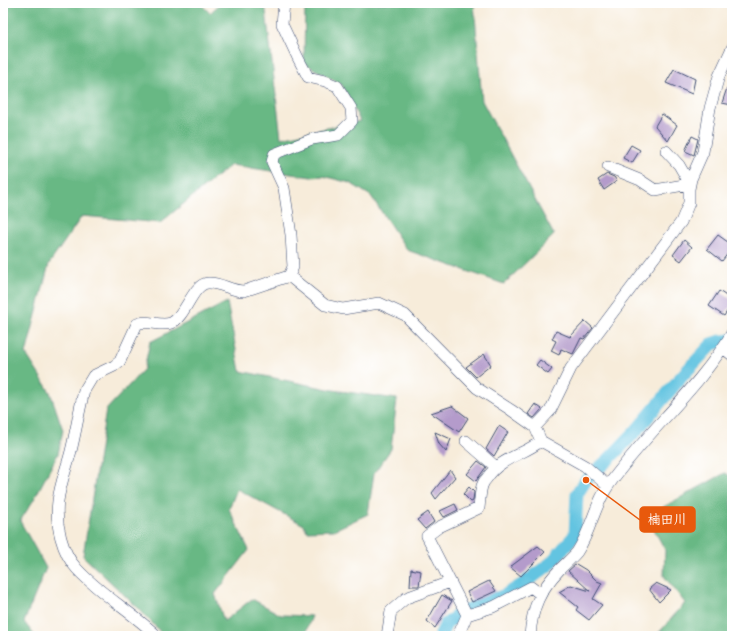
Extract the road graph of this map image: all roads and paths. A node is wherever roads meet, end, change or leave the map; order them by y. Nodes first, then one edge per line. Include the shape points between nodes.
1 (284, 3) edge
2 (732, 48) edge
3 (666, 151) dead end
4 (608, 167) dead end
5 (690, 184) junction
6 (289, 276) junction
7 (732, 333) edge
8 (729, 351) edge
9 (535, 427) junction
10 (466, 441) dead end
11 (541, 441) junction
12 (496, 467) junction
13 (608, 486) junction
14 (450, 582) junction
15 (540, 594) junction
16 (465, 611) junction
17 (157, 636) edge
18 (388, 636) edge
19 (458, 636) edge
20 (530, 636) edge

1 - 6 street via 282,24 308,77 337,86 351,108 352,121 338,135 312,140 274,154 272,162 284,188 291,235 293,267
2 - 5 street via 718,76 703,152
3 - 5 street via 679,165
4 - 5 street via 640,180 655,190
5 - 9 street via 689,203 681,222 571,368 550,410
6 - 9 street via 325,305 343,309 379,303 405,315 477,388
6 - 17 street via 244,291 207,283 201,286 174,322 164,325 141,322 137,324 120,361 93,376 84,391 58,501 57,512 65,552 79,571
7 - 8 street
8 - 13 street via 702,375
9 - 11 street
10 - 12 street
11 - 12 street
11 - 13 street via 585,466
12 - 14 street via 482,485 479,508 439,527 427,536
13 - 15 street via 584,541
14 - 16 street
14 - 18 street via 406,598 391,611
15 - 16 street via 531,587 493,607
15 - 20 street via 531,620
16 - 19 street

